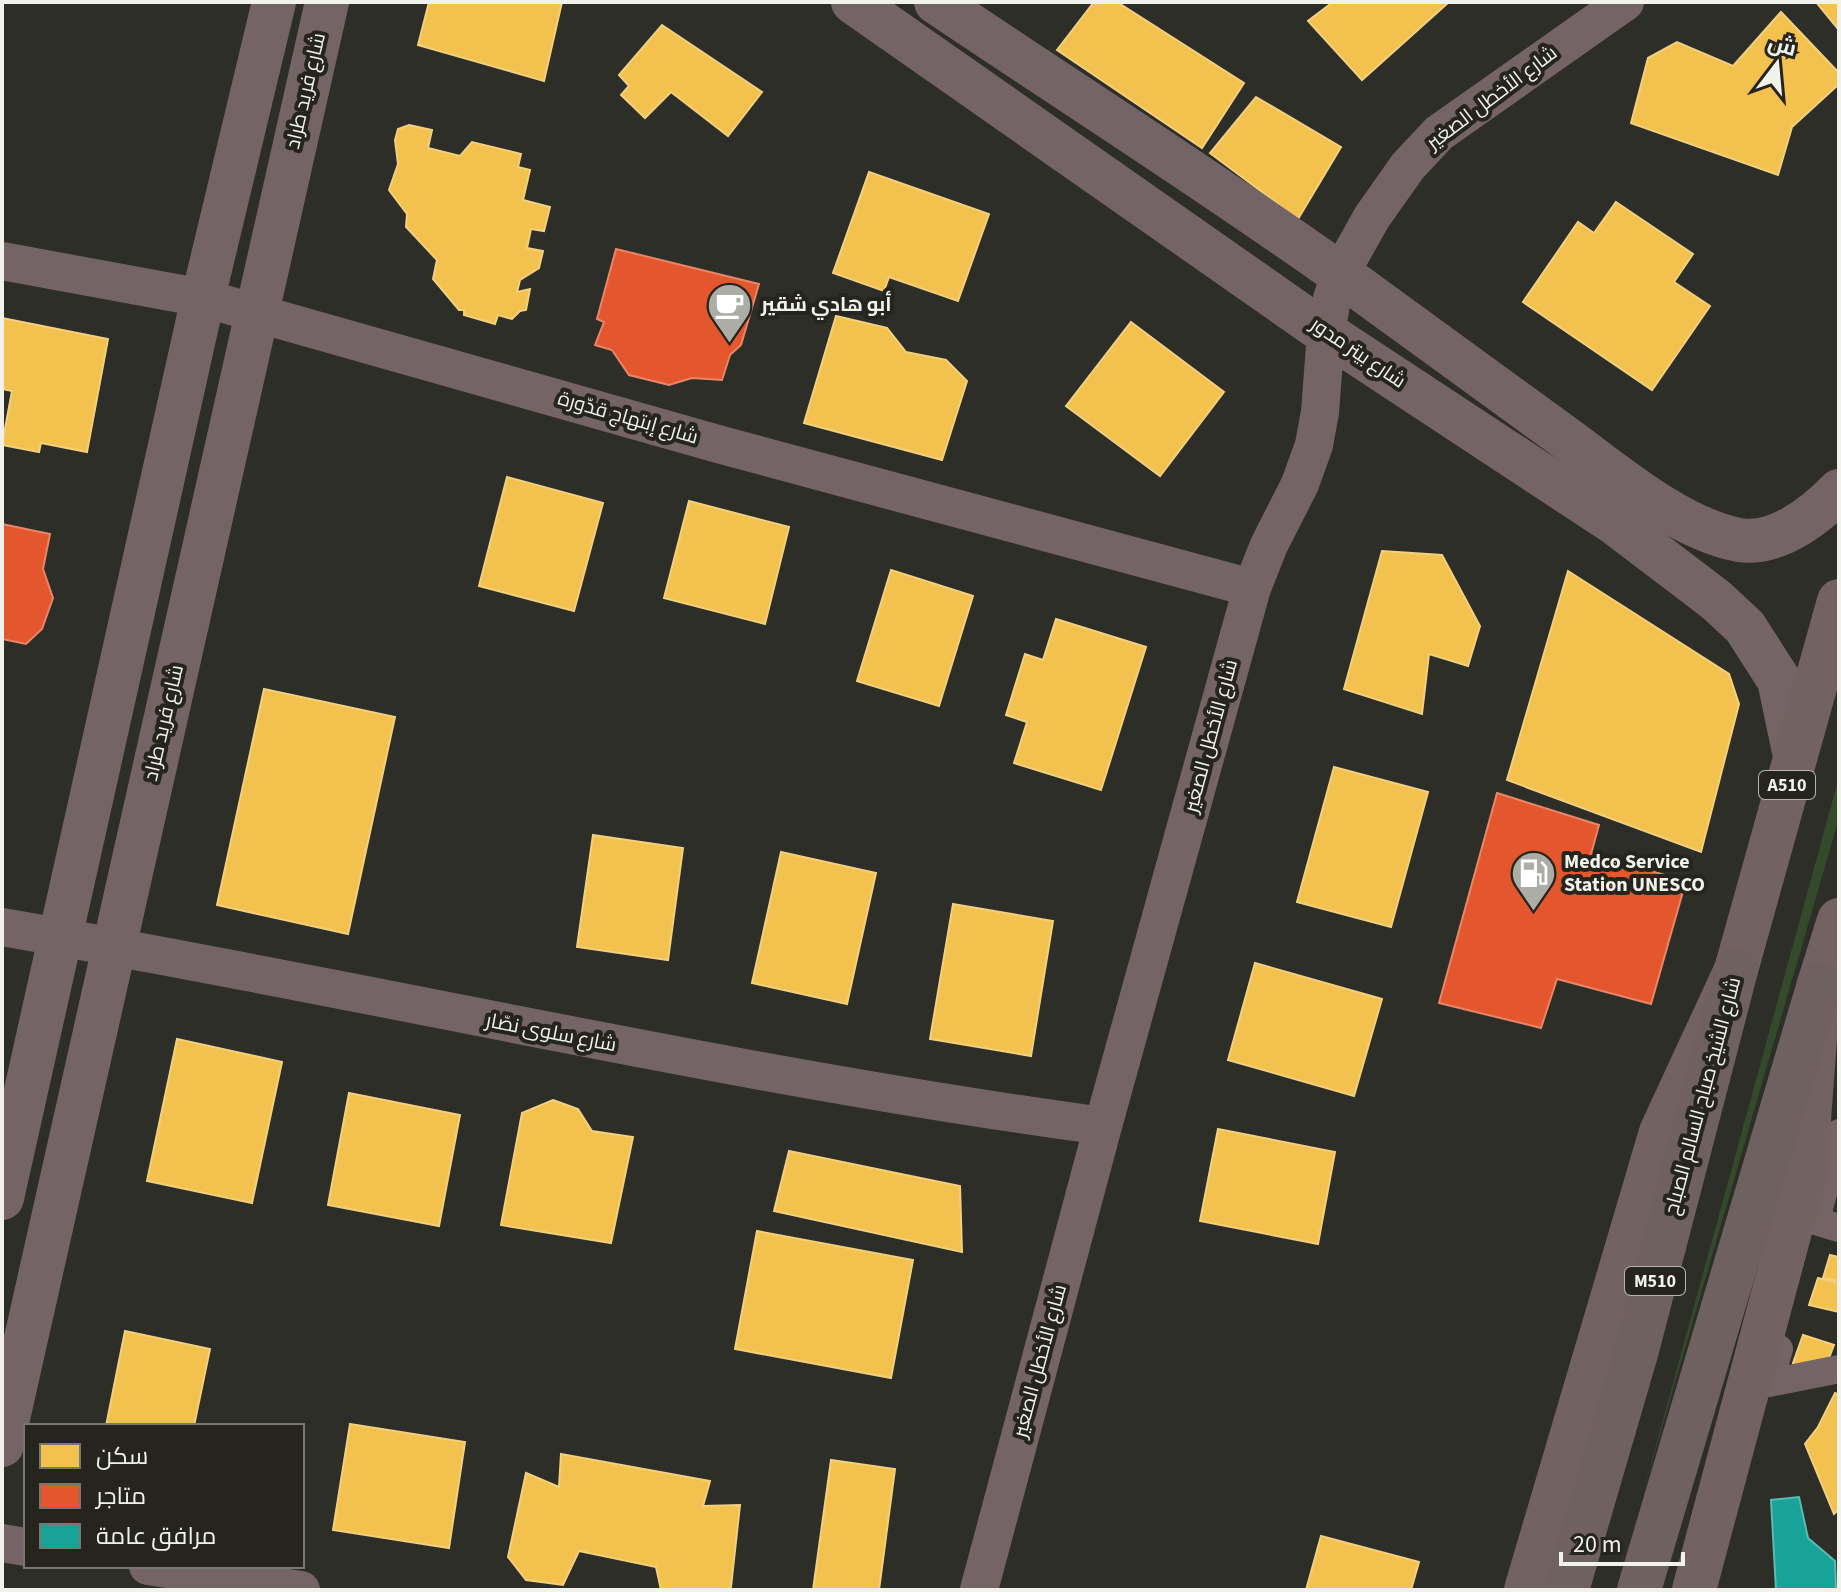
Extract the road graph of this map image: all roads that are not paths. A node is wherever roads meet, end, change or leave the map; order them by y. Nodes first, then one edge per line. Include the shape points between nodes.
1 (274, 2) edge
2 (327, 2) edge
3 (853, 2) edge
4 (936, 2) edge
5 (1625, 2) edge
6 (1189, 173) junction
7 (1165, 220) junction
8 (2, 261) edge
9 (1340, 274) junction
10 (203, 298) junction
11 (255, 312) junction
12 (1326, 333) junction
13 (1839, 491) edge
14 (1252, 588) junction
15 (1839, 601) edge
16 (1795, 756) junction
17 (1839, 920) edge
18 (2, 927) edge
19 (62, 937) junction
20 (114, 945) junction
21 (1736, 970) junction
22 (1819, 984) junction
23 (1103, 1126) junction
24 (1839, 1133) edge
25 (1835, 1160) edge
26 (2, 1198) edge
27 (1827, 1224) edge
28 (1839, 1369) edge
29 (2, 1445) edge
30 (2, 1543) edge
31 (24, 1547) edge
32 (161, 1568) edge
33 (301, 1590) edge
34 (979, 1590) edge
35 (1526, 1590) edge
36 (1567, 1590) edge
37 (1639, 1590) edge
38 (1694, 1590) edge

1 - 10 street
2 - 11 street, شارع فريد طراد
3 - 7 street, شارع بيتر مدور
4 - 6 street
5 - 9 street, شارع الأخطل الصغير via 1439,133 1389,191
6 - 7 street
6 - 9 street
7 - 12 street, شارع بيتر مدور
8 - 10 street, شارع إبتهاج قدّورة
9 - 12 street, شارع الأخطل الصغير
9 - 13 street via 1627,482 1699,527 1757,541 1802,522
10 - 11 street, شارع إبتهاج قدّورة
10 - 19 street
11 - 14 street, شارع إبتهاج قدّورة
11 - 20 street, شارع فريد طراد
12 - 14 street, شارع الأخطل الصغير via 1314,445
12 - 16 street, شارع بيتر مدور via 1616,524 1716,600 1745,627 1779,680
14 - 23 street, شارع الأخطل الصغير
15 - 16 highway, شارع الشيخ صباح السالم الصباح / A510
16 - 21 highway, شارع الشيخ صباح السالم الصباح / A510
17 - 22 highway
18 - 19 street, شارع سلوى نصّار
19 - 20 street, شارع سلوى نصّار
19 - 26 street
20 - 23 street, شارع سلوى نصّار via 670,1056
20 - 29 street, شارع فريد طراد
21 - 35 highway via 1661,1132
21 - 36 highway, شارع الشيخ صباح السالم الصباح / M510 via 1637,1350
22 - 37 highway
22 - 38 highway via 1805,1175
23 - 34 street, شارع الأخطل الصغير
24 - 25 street
25 - 27 street
27 - 28 street via 1769,1383
30 - 31 street
32 - 33 street

